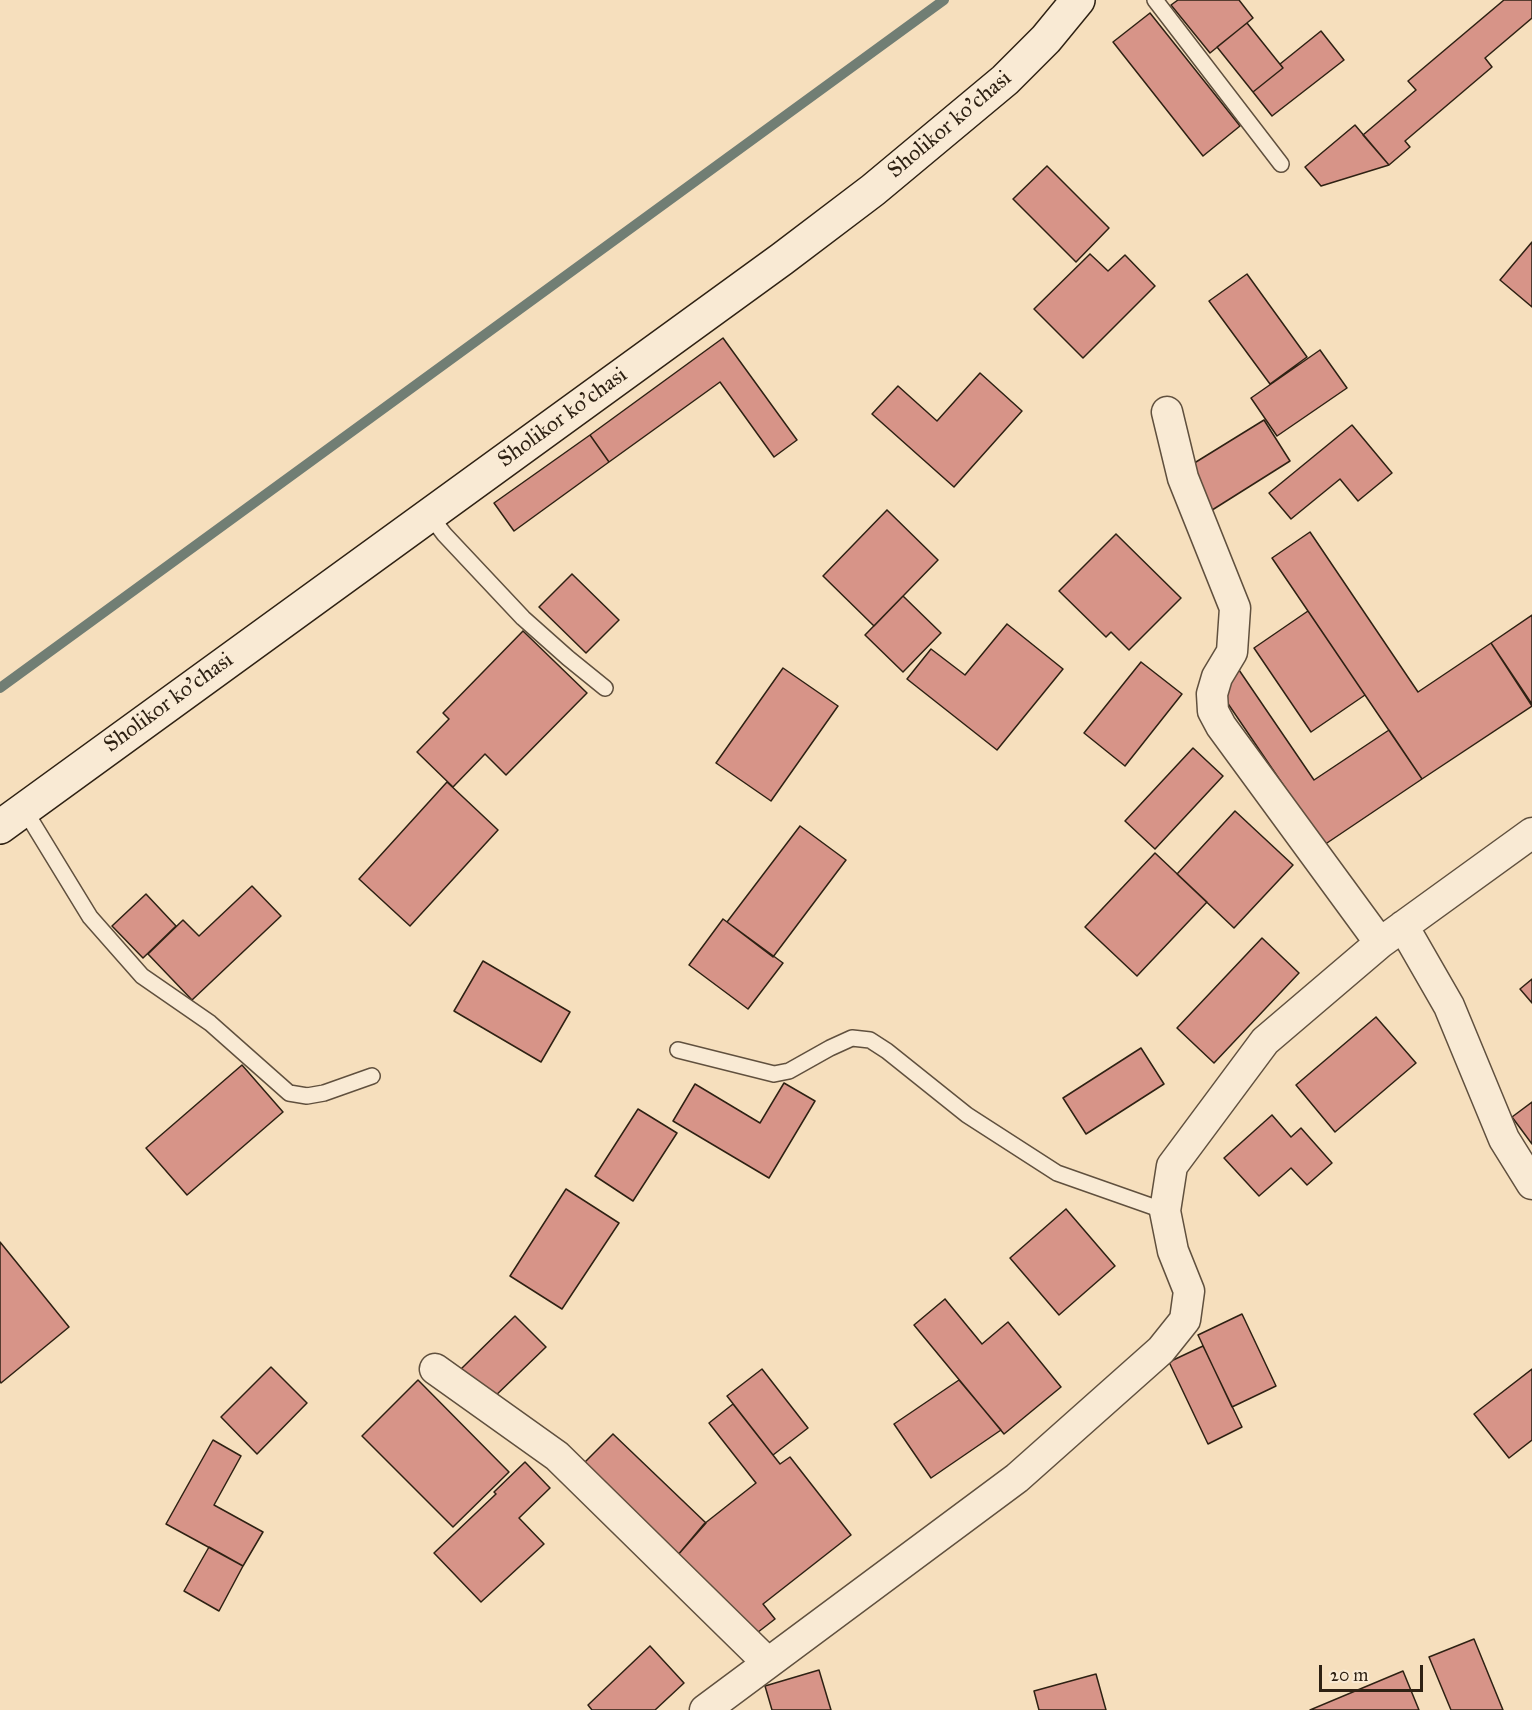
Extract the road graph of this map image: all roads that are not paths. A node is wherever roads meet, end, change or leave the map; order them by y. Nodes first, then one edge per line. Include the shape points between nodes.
1 (1078, 0) edge
2 (1155, 0) edge
3 (1281, 164) dead end
4 (1167, 412) dead end
5 (429, 514) junction
6 (605, 688) dead end
7 (12, 818) edge
8 (1532, 833) edge
9 (1391, 934) junction
10 (678, 1050) dead end
11 (372, 1076) dead end
12 (1532, 1184) edge
13 (1166, 1212) junction
14 (435, 1369) dead end
15 (768, 1663) junction
16 (705, 1710) edge

1 - 5 street, Sholikor ko'chasi via 1005,80 873,190
2 - 3 lane
4 - 9 street via 1183,478 1234,608 1232,651 1217,677 1213,711 1221,726
5 - 6 lane via 523,618
5 - 7 street, Sholikor ko'chasi
7 - 11 lane via 90,917 142,975 210,1023 289,1093 324,1093
8 - 9 street
9 - 12 street via 1449,1006 1504,1139
9 - 13 street via 1265,1041 1172,1166
10 - 13 lane via 774,1074 789,1071 852,1038 870,1041 967,1115 1057,1173
13 - 15 street via 1173,1251 1189,1291 1185,1320 1161,1350 1017,1478
14 - 15 street via 557,1456
15 - 16 street

